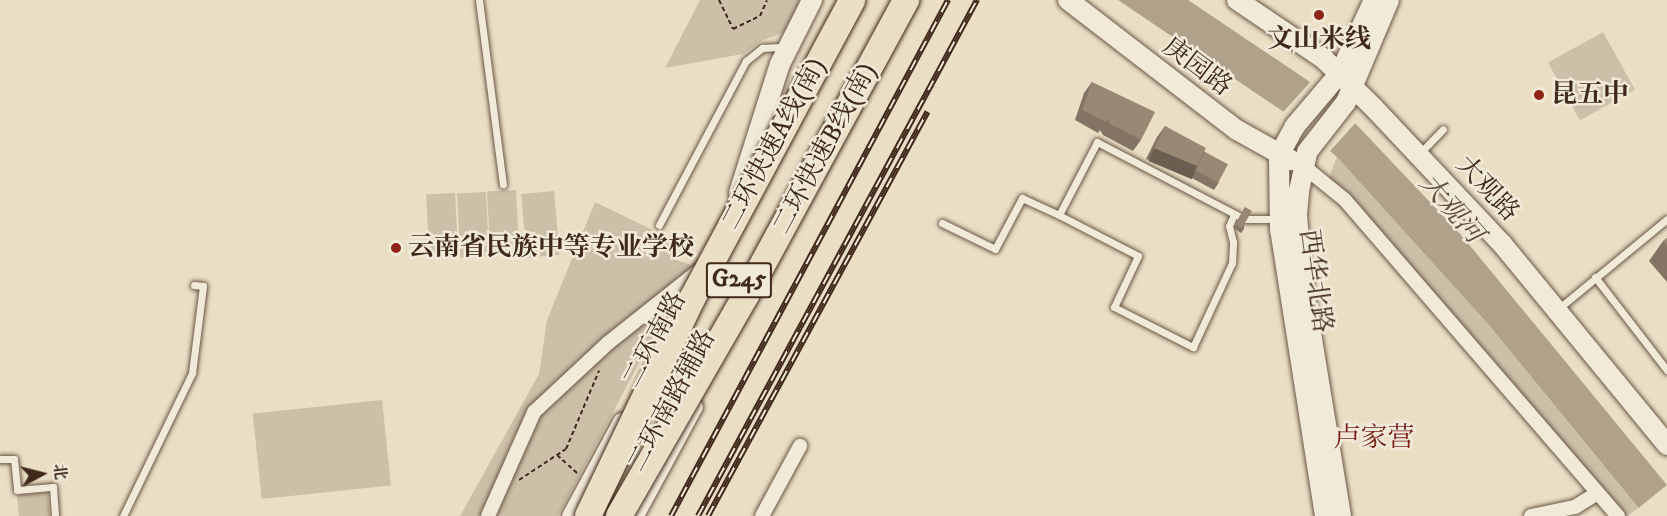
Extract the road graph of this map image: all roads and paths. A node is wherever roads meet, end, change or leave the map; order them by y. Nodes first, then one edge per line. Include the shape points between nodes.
1 (479, 0) edge
2 (719, 0) edge
3 (767, 0) edge
4 (812, 0) edge
5 (852, 0) edge
6 (868, 0) edge
7 (890, 0) edge
8 (906, 0) edge
9 (1068, 0) edge
10 (1237, 0) edge
11 (1374, 0) edge
12 (1389, 0) edge
13 (857, 41) junction
14 (786, 47) junction
15 (1347, 79) junction
16 (1443, 129) dead end
17 (1418, 154) junction
18 (1279, 155) junction
19 (1302, 165) junction
20 (503, 184) dead end
21 (1234, 214) junction
22 (1059, 215) junction
23 (1279, 218) junction
24 (1667, 219) edge
25 (942, 223) dead end
26 (659, 225) dead end
27 (723, 231) junction
28 (704, 267) junction
29 (1595, 277) junction
30 (194, 285) dead end
31 (1558, 309) junction
32 (608, 344) junction
33 (1667, 370) edge
34 (1667, 445) edge
35 (800, 446) dead end
36 (558, 454) junction
37 (0, 459) edge
38 (587, 482) junction
39 (1597, 493) junction
40 (496, 495) junction
41 (55, 516) edge
42 (123, 516) edge
43 (488, 516) edge
44 (569, 516) edge
45 (590, 516) edge
46 (614, 516) edge
47 (619, 516) edge
48 (637, 516) edge
49 (762, 516) edge
50 (1326, 516) edge
51 (1341, 516) edge
52 (1531, 516) edge
53 (1618, 516) edge

1 - 20 lane
2 - 3 path via 733,29 760,16
4 - 14 street
5 - 45 highway, 二环快速A线(南), bridge via 692,299
6 - 13 main road, 二环南路 / G245
7 - 13 main road, 二环南路 / G245
8 - 47 highway, 二环快速B线(南), bridge via 746,295
9 - 18 street, 庚园路 via 1165,78
10 - 15 street, 大观路
11 - 15 street
12 - 15 street
13 - 27 street, 二环南路辅路
13 - 45 main road, 二环南路 / G245
13 - 46 main road, 二环南路 / G245
13 - 48 street, 二环南路辅路 via 785,239
14 - 26 lane via 762,48 746,61
14 - 27 street
15 - 17 street, 大观路
15 - 18 street, 西华北路 via 1325,91 1295,126
15 - 19 street, 西华北路 via 1341,108 1313,142
16 - 17 lane
17 - 31 street, 大观路
18 - 19 street, 庚园路
18 - 23 street, 西华北路
19 - 39 street via 1344,200
19 - 51 street, 西华北路 via 1297,215 1303,285
21 - 22 lane via 1097,142
21 - 22 lane via 1229,226 1232,263 1193,347 1114,307 1138,256
21 - 23 lane via 1250,222
22 - 25 lane via 1022,198 995,249
23 - 50 street, 西华北路
24 - 29 lane
27 - 28 street, 二环南路辅路
28 - 32 street
28 - 38 street, 二环南路辅路
29 - 31 lane
29 - 33 lane
30 - 42 lane via 203,286 192,374
31 - 34 street, 大观路
32 - 36 path via 566,449
32 - 40 street via 534,412
35 - 49 street
36 - 38 path
36 - 40 path
37 - 41 lane via 14,459 17,490 53,487
38 - 44 street, 二环南路辅路
39 - 52 street via 1575,507
39 - 53 street
40 - 43 street

